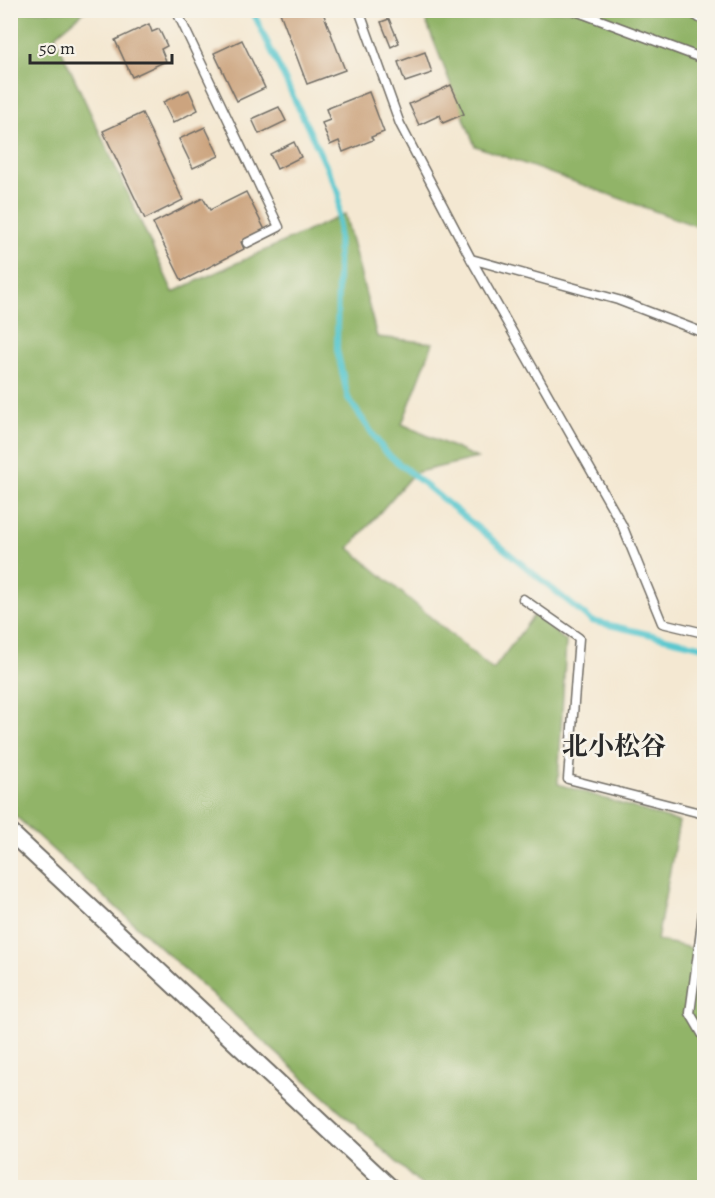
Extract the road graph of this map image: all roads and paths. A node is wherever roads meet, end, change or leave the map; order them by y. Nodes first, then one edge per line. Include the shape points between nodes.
1 (177, 10) edge
2 (359, 10) edge
3 (573, 10) edge
4 (687, 10) edge
5 (705, 21) edge
6 (705, 59) edge
7 (247, 243) dead end
8 (471, 260) junction
9 (705, 333) edge
10 (524, 599) dead end
11 (705, 633) edge
12 (705, 814) edge
13 (10, 832) edge
14 (705, 902) edge
15 (702, 939) edge
16 (705, 1037) edge
17 (391, 1188) edge

1 - 7 lane via 279,227
2 - 8 lane via 400,123
3 - 6 lane
4 - 5 lane
8 - 9 lane via 618,300
8 - 11 lane via 622,525 662,623
10 - 12 lane via 579,638 568,779
13 - 17 street
14 - 15 lane
15 - 16 lane via 690,1013

